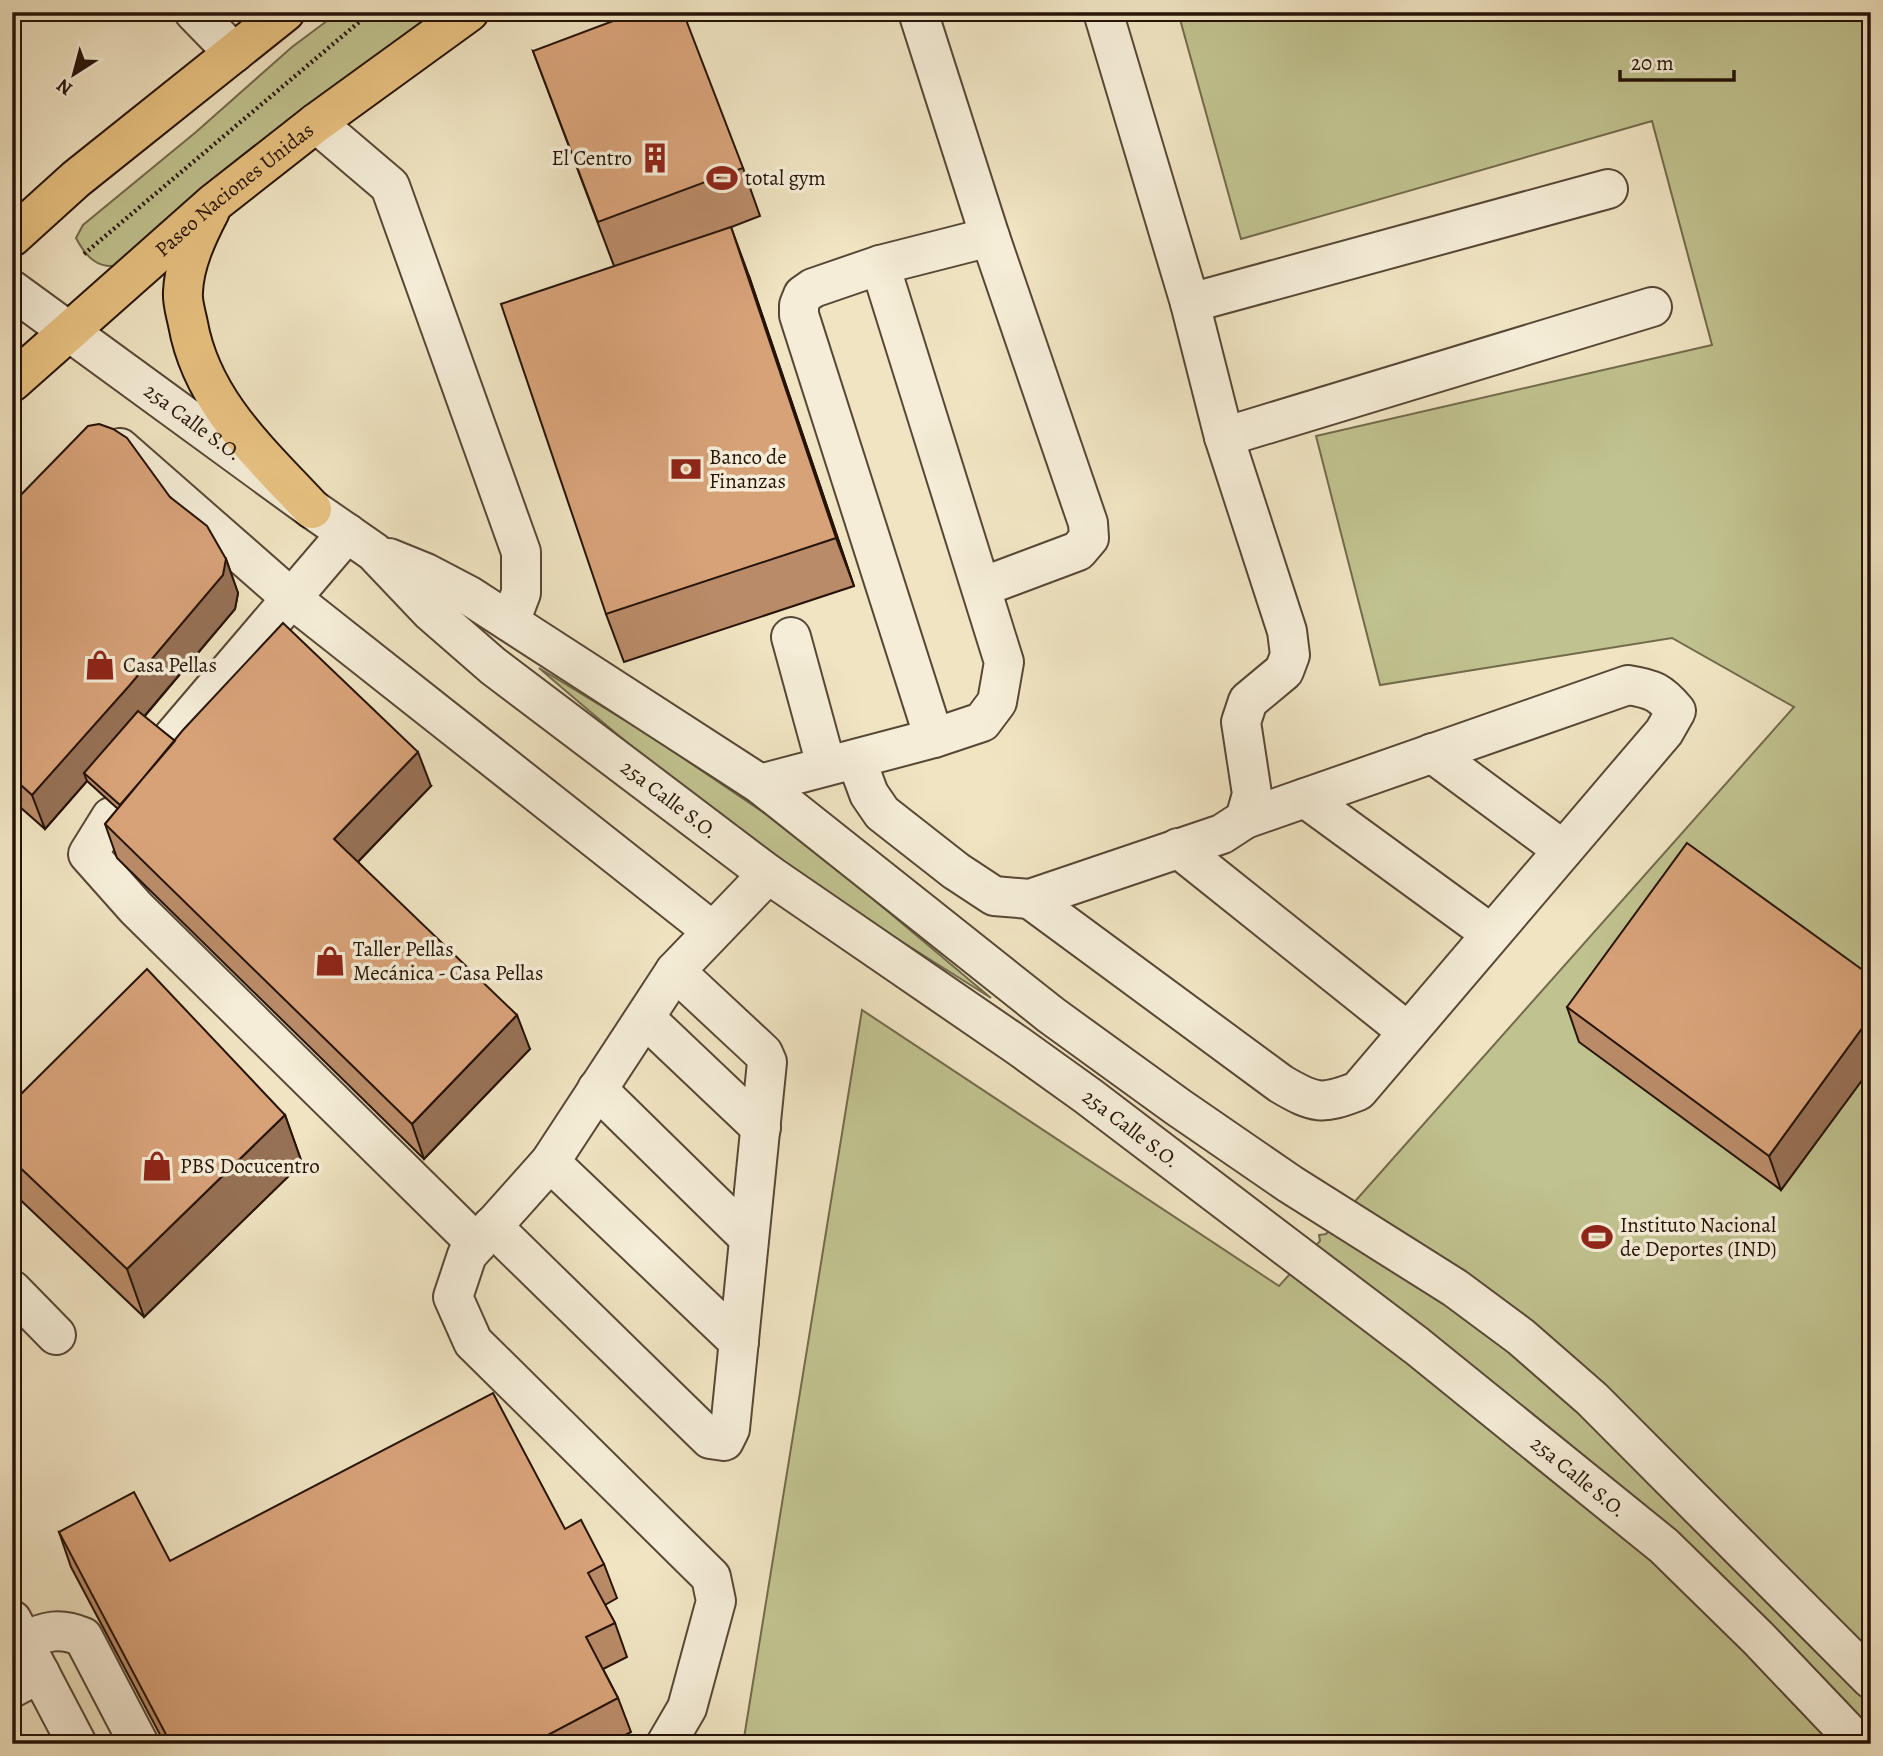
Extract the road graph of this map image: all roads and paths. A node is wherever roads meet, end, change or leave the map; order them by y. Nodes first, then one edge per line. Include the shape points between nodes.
1 (194, 12) edge
2 (285, 12) edge
3 (371, 12) edge
4 (469, 12) edge
5 (918, 12) edge
6 (1103, 12) edge
7 (234, 53) junction
8 (316, 124) junction
9 (1608, 189) dead end
10 (214, 202) junction
11 (12, 237) edge
12 (990, 237) junction
13 (84, 254) dead end
14 (880, 265) junction
15 (12, 290) edge
16 (1189, 303) junction
17 (1652, 307) dead end
18 (68, 332) junction
19 (12, 382) edge
20 (1224, 437) junction
21 (88, 452) edge
22 (312, 509) junction
23 (361, 542) junction
24 (982, 587) junction
25 (291, 598) junction
26 (510, 622) junction
27 (791, 637) dead end
28 (173, 737) edge
29 (934, 738) junction
30 (1432, 753) junction
31 (841, 762) junction
32 (760, 784) junction
33 (1305, 798) junction
34 (111, 817) edge
35 (1245, 818) junction
36 (1178, 848) junction
37 (1563, 850) junction
38 (768, 874) junction
39 (1030, 898) junction
40 (711, 930) junction
41 (1490, 933) junction
42 (675, 971) junction
43 (645, 1018) junction
44 (1408, 1032) junction
45 (597, 1089) junction
46 (761, 1128) junction
47 (550, 1162) junction
48 (484, 1235) junction
49 (749, 1238) junction
50 (12, 1290) edge
51 (56, 1335) dead end
52 (739, 1342) junction
53 (1702, 1507) junction
54 (1664, 1546) junction
55 (22, 1655) edge
56 (1871, 1679) edge
57 (77, 1744) edge
58 (139, 1744) edge
59 (666, 1744) edge
60 (1859, 1744) edge

1 - 7 street
2 - 7 main road
3 - 13 path
4 - 8 main road, Paseo Naciones Unidas
5 - 12 street
6 - 16 street
7 - 11 main road via 76,179
8 - 10 main road, Paseo Naciones Unidas
8 - 26 street via 390,186 521,552 521,593
9 - 16 street
10 - 18 main road, Paseo Naciones Unidas
10 - 22 main road via 187,267 183,294 191,342 205,378 231,421
12 - 14 street
12 - 24 street via 1088,523 1088,538 1078,551
14 - 24 street
14 - 29 street via 813,288 803,295 799,315
15 - 18 street, 25a Calle S.O.
16 - 20 street
17 - 20 street
18 - 19 main road, Paseo Naciones Unidas
18 - 22 street, 25a Calle S.O.
20 - 35 street via 1287,631 1290,655 1284,671 1248,701 1241,722 1252,794
21 - 25 street via 111,440
22 - 23 street, 25a Calle S.O.
23 - 25 street
23 - 26 street, 25a Calle S.O. via 468,595
23 - 38 street, 25a Calle S.O. via 493,666
24 - 29 street via 1004,662 996,702 982,722
25 - 28 street
25 - 40 street
26 - 32 street, 25a Calle S.O.
27 - 31 street
29 - 31 street
30 - 33 street
30 - 37 street
30 - 37 street via 1628,685 1664,696 1676,711 1664,732
31 - 32 street
31 - 39 street via 882,813 956,871 994,896
32 - 53 street, 25a Calle S.O. via 1051,1015 1290,1184 1446,1282 1521,1337
33 - 35 street
33 - 41 street
34 - 48 street via 88,854 136,908
35 - 36 street via 1222,834
36 - 39 street
36 - 44 street
37 - 41 street
38 - 40 street
38 - 54 street, 25a Calle S.O. via 1017,1045 1165,1154 1417,1346
39 - 44 street via 1307,1099 1331,1101 1357,1091
40 - 42 street
41 - 44 street
42 - 43 street
42 - 46 street via 763,1053 767,1062
43 - 45 street
43 - 46 street
45 - 47 street
45 - 49 street
46 - 49 street
47 - 48 street
47 - 52 street
48 - 52 street via 710,1439 724,1441 730,1429
48 - 59 street via 467,1255 453,1297 473,1342 711,1577 716,1601 691,1695
49 - 52 street
50 - 51 street
53 - 54 street
53 - 56 street, 25a Calle S.O.
54 - 60 street, 25a Calle S.O.
55 - 57 street
55 - 58 street via 44,1632 67,1630 83,1637

